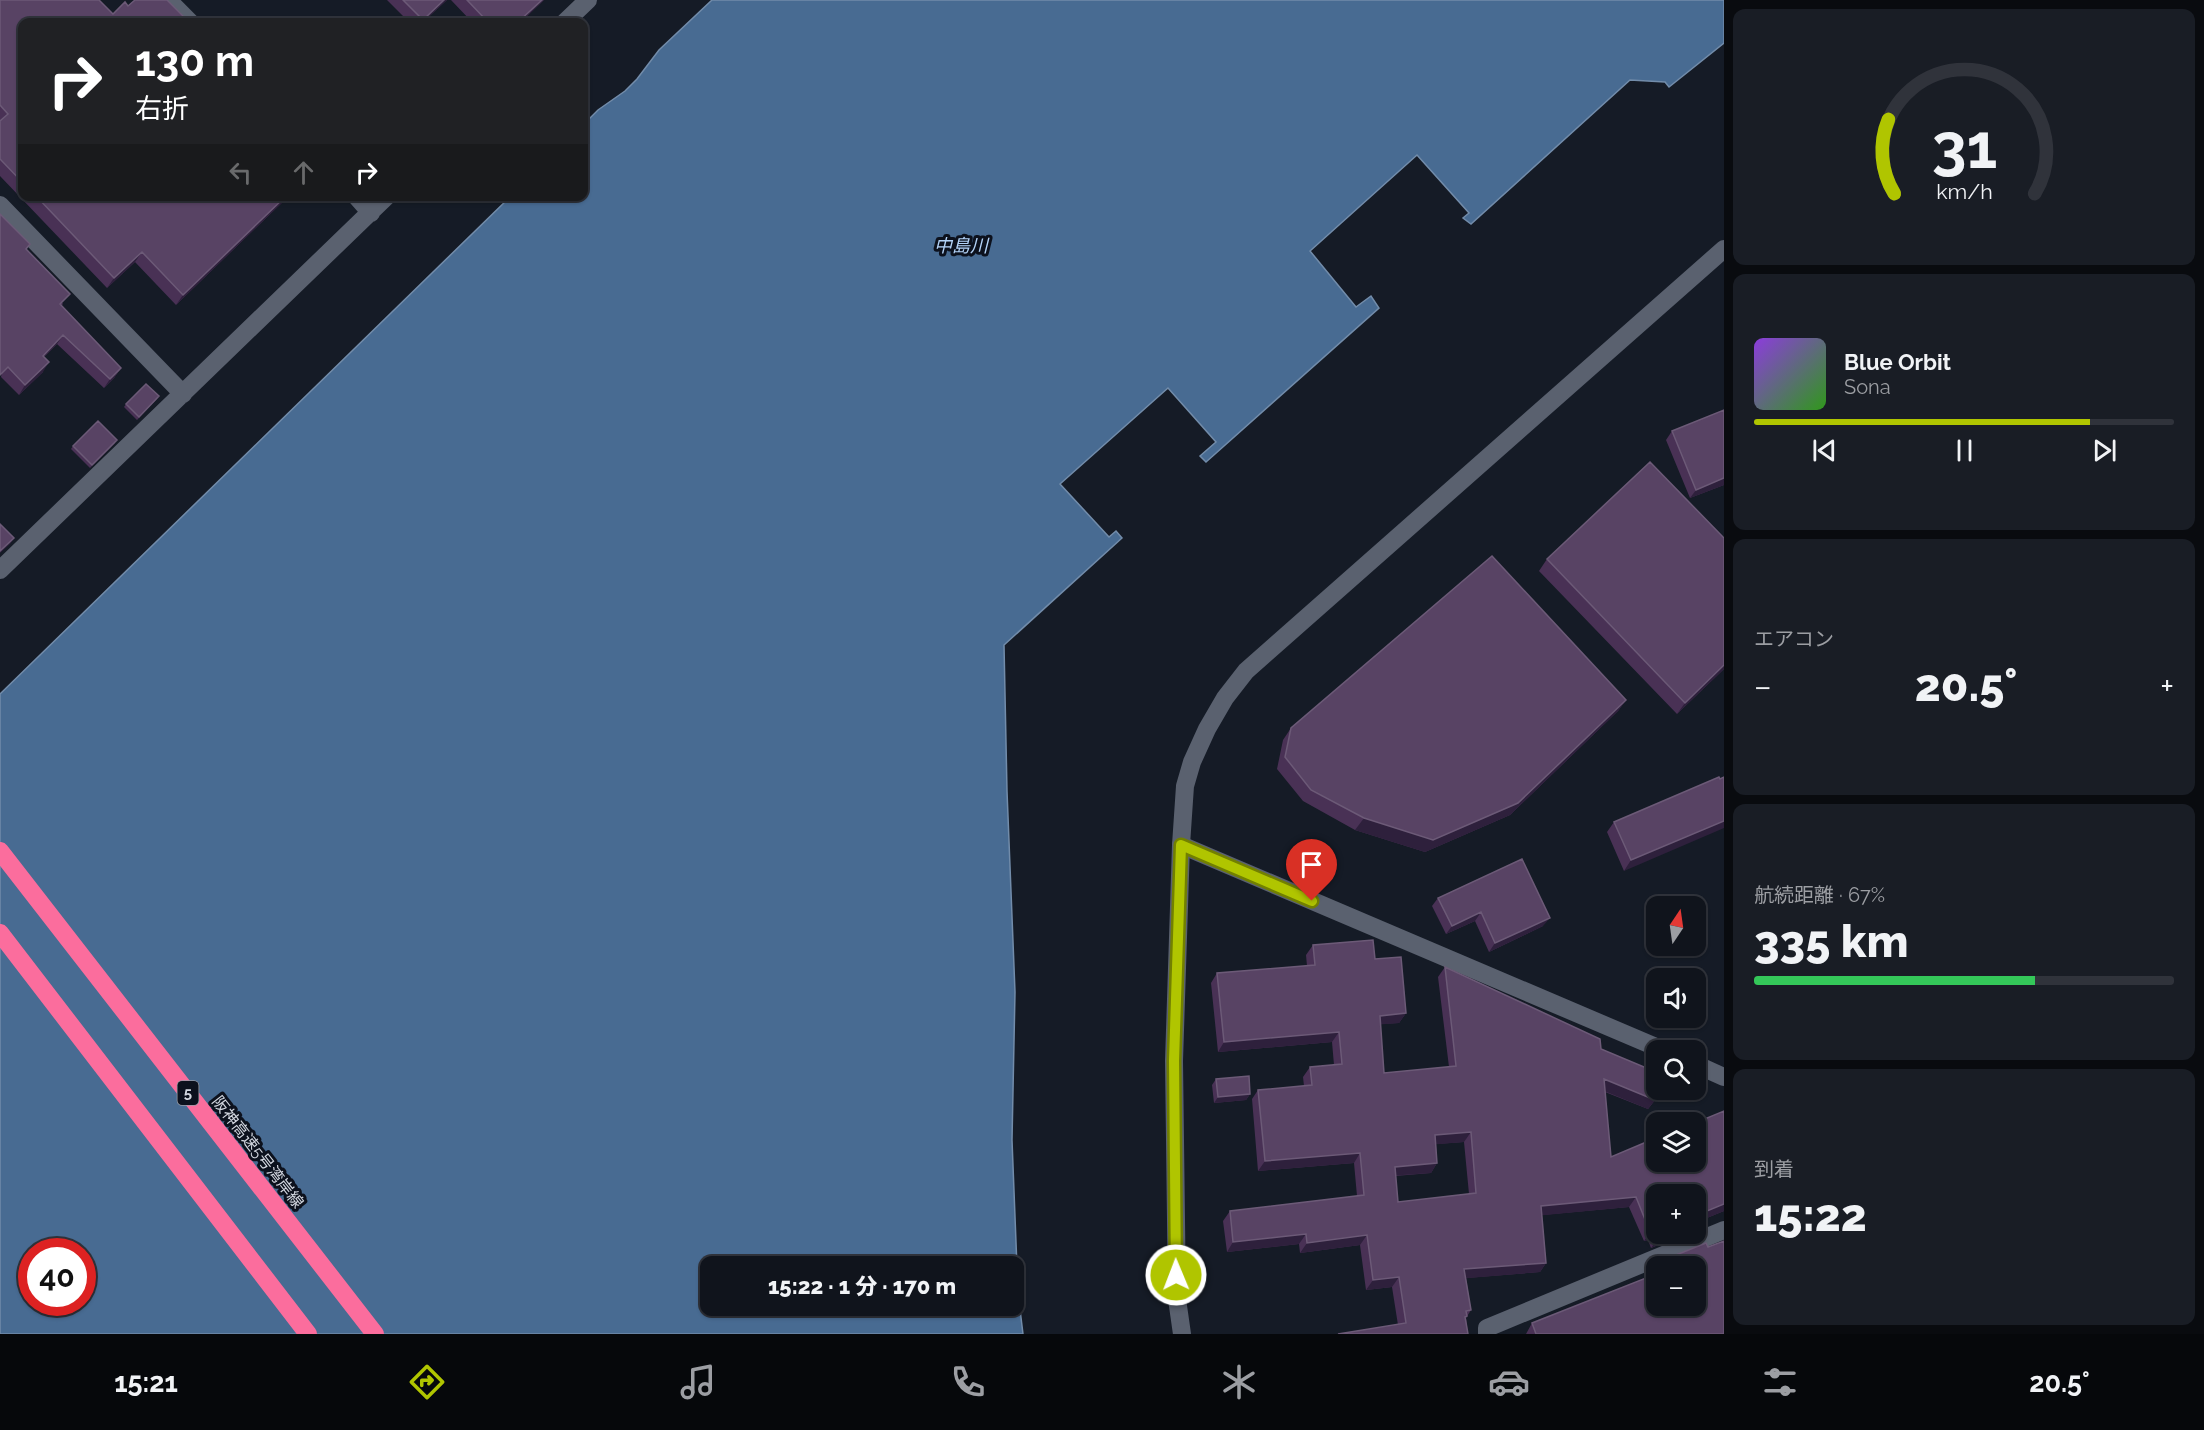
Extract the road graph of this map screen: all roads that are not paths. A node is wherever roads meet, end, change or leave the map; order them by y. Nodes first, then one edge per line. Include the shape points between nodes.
1 (168, 0) edge
2 (588, 0) edge
3 (186, 18) edge
4 (569, 18) edge
5 (360, 201) edge
6 (382, 201) edge
7 (0, 205) edge
8 (371, 213) junction
9 (1724, 249) edge
10 (183, 394) junction
11 (0, 570) edge
12 (1181, 845) junction
13 (0, 851) edge
14 (0, 933) edge
15 (1646, 1043) edge
16 (1706, 1069) edge
17 (1724, 1077) edge
18 (1724, 1230) edge
19 (308, 1334) edge
20 (375, 1334) edge
21 (1182, 1334) edge
22 (1487, 1334) edge

1 - 3 street
2 - 4 street
5 - 8 street
6 - 8 street
7 - 10 street
8 - 10 street
9 - 12 street via 1246,671 1225,698 1192,762 1185,786
10 - 11 street
12 - 15 street
12 - 21 street via 1174,1061 1177,1299
13 - 20 highway, 阪神高速5号湾岸線 / 5
14 - 19 highway
16 - 17 street
18 - 22 street via 1487,1328

